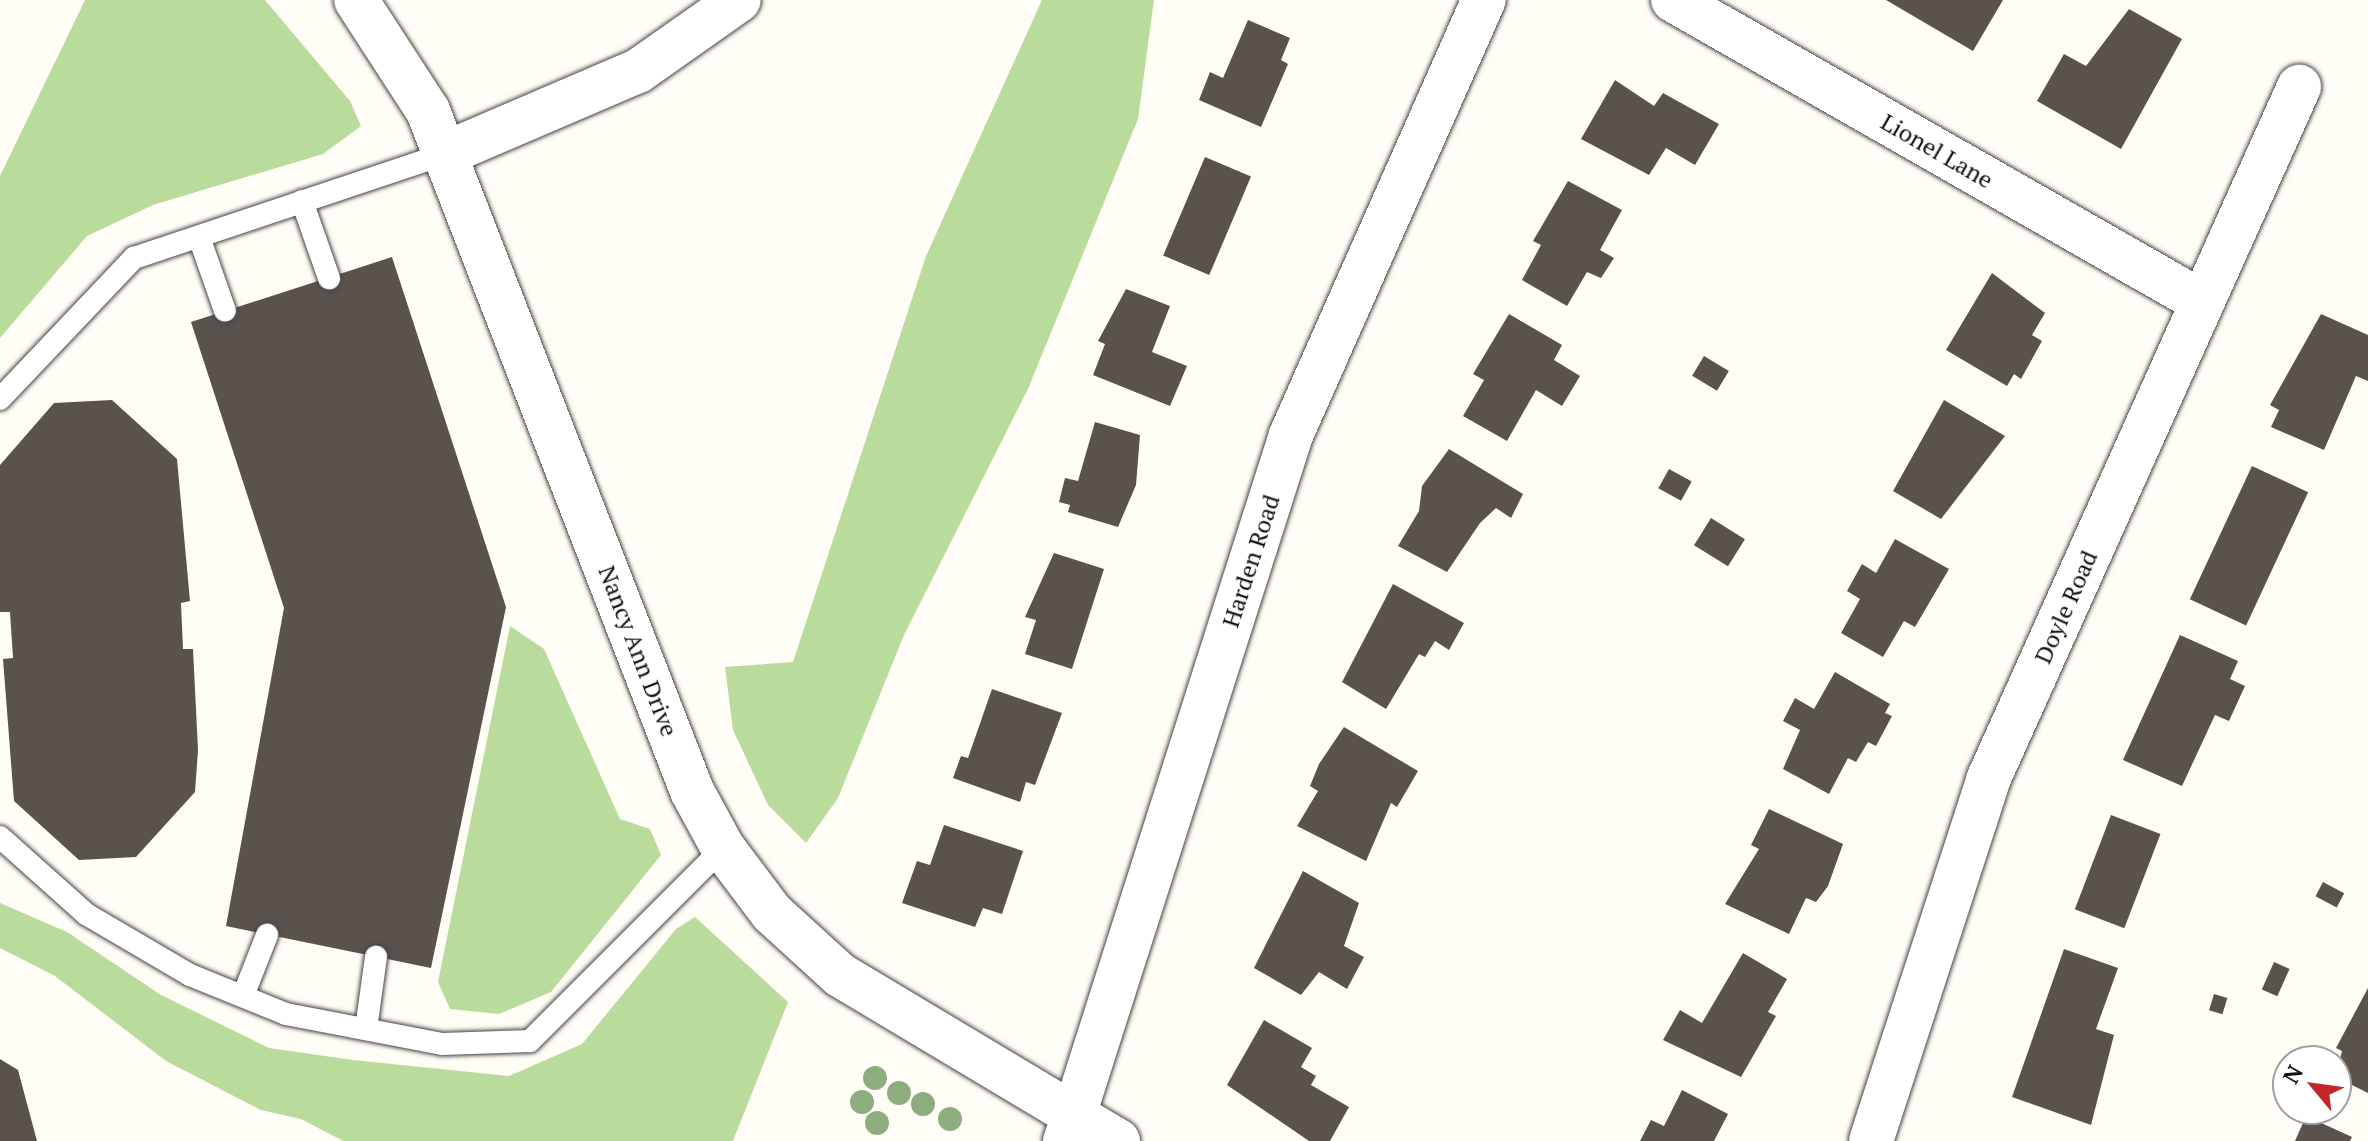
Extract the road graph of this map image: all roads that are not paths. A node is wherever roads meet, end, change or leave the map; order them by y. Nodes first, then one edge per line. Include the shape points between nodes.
1 (356, 0) edge
2 (739, 0) edge
3 (1484, 0) edge
4 (1673, 0) edge
5 (2299, 87) dead end
6 (444, 154) junction
7 (302, 201) junction
8 (199, 237) junction
9 (329, 278) dead end
10 (2202, 302) junction
11 (225, 311) dead end
12 (0, 399) edge
13 (0, 837) edge
14 (723, 848) junction
15 (267, 935) dead end
16 (376, 957) dead end
17 (243, 996) junction
18 (366, 1029) junction
19 (1069, 1128) edge
20 (1118, 1141) edge
21 (1871, 1141) edge

1 - 6 street, Nancy Ann Drive via 410,79
2 - 6 street via 638,71
3 - 19 street, Harden Road via 1291,435
4 - 10 street, Lionel Lane
5 - 10 street, Doyle Road
6 - 7 lane
6 - 14 street, Nancy Ann Drive via 692,791
7 - 8 lane
7 - 9 lane
8 - 11 lane
8 - 12 lane via 134,258
10 - 21 street, Doyle Road via 1988,780
13 - 17 lane via 86,914
14 - 18 lane via 530,1041 442,1044
14 - 19 street, Nancy Ann Drive via 772,913 840,975
15 - 17 lane
16 - 18 lane
17 - 18 lane via 286,1014
19 - 20 street, Nancy Ann Drive

